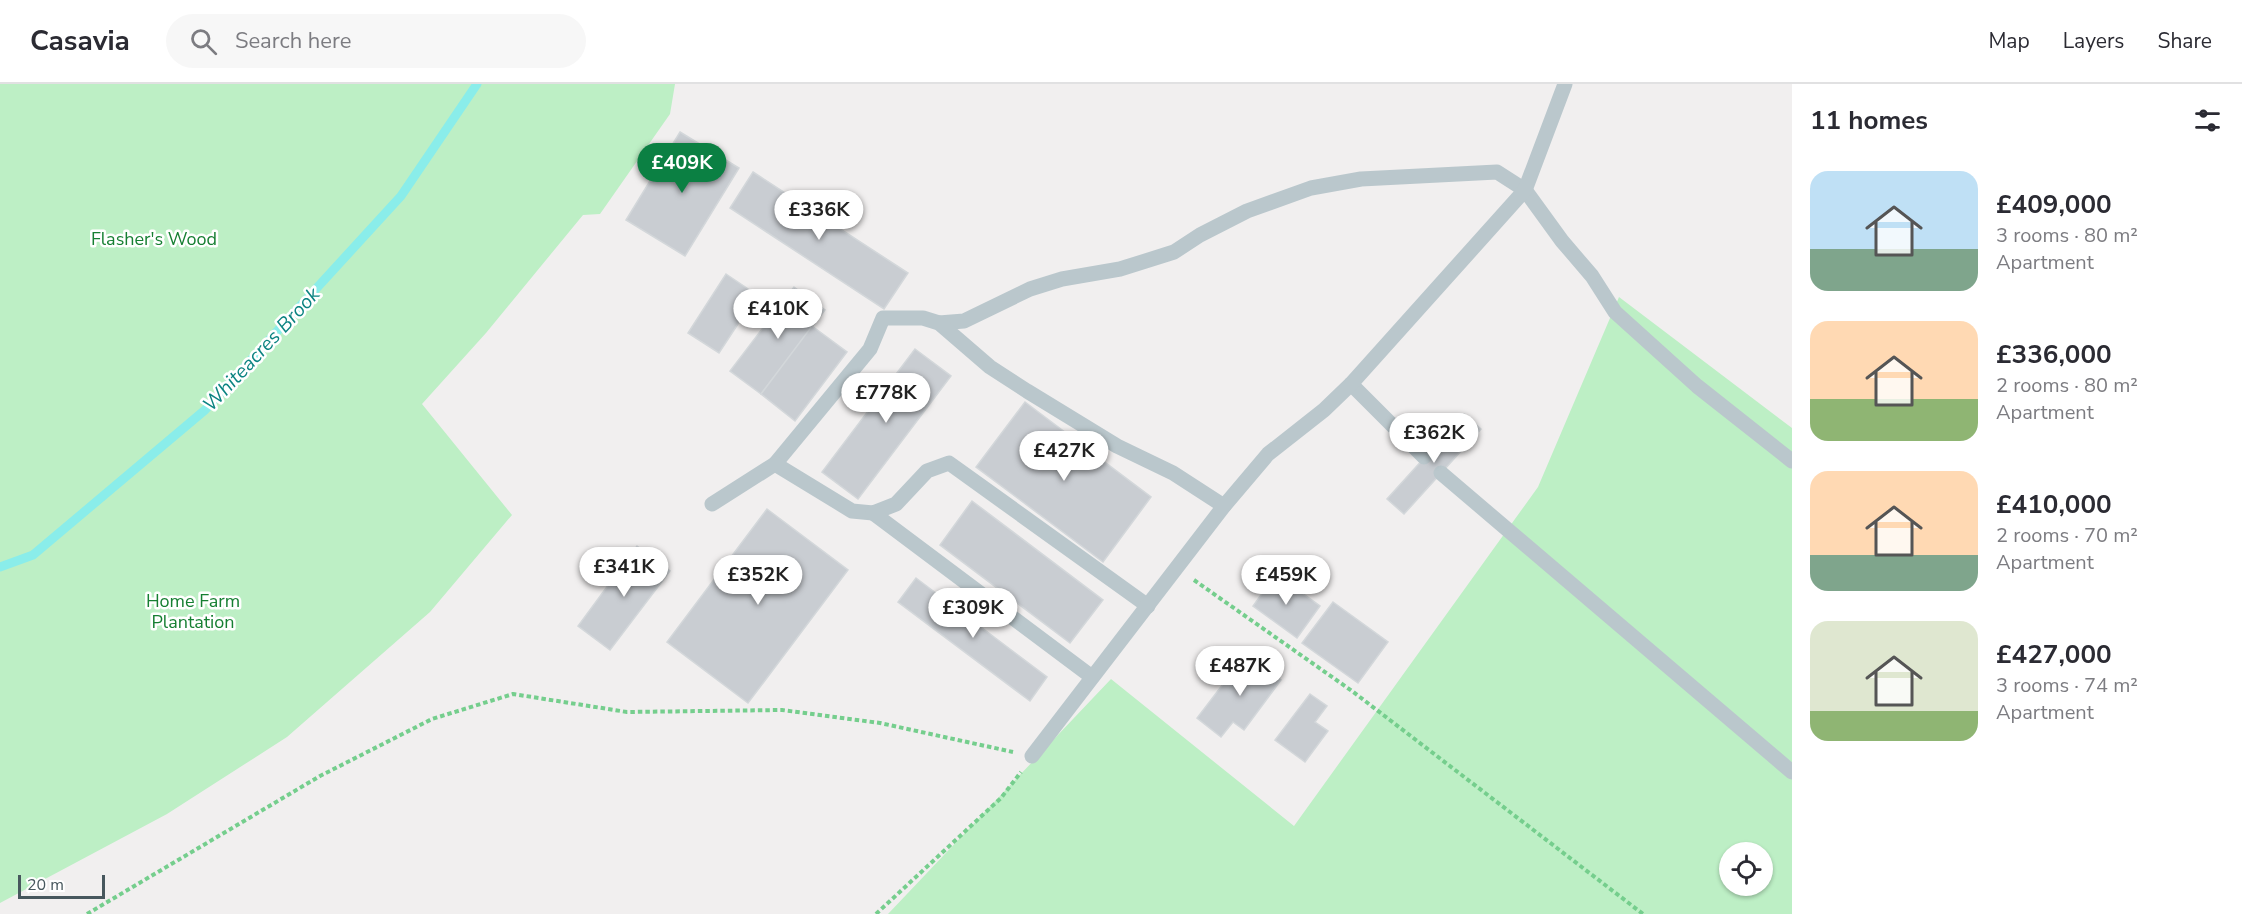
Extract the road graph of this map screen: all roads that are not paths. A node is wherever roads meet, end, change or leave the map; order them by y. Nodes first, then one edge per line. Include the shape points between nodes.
1 (1565, 84) edge
2 (1525, 190) junction
3 (939, 323) junction
4 (1351, 384) junction
5 (1424, 457) dead end
6 (1792, 461) edge
7 (775, 464) junction
8 (1442, 473) dead end
9 (712, 504) dead end
10 (1224, 506) junction
11 (873, 513) junction
12 (1148, 606) junction
13 (1092, 677) junction
14 (1032, 756) road end
15 (1792, 772) edge

1 - 2 lane
2 - 3 lane via 1497,172 1361,179 1311,188 1247,211 1174,252 1120,269 1062,279 1030,289 964,321
2 - 4 lane
2 - 6 lane via 1615,312 1697,386
3 - 7 lane via 923,318 883,318 870,349
3 - 10 lane via 990,367 1036,397
4 - 5 lane
4 - 10 lane via 1268,454
7 - 9 lane
7 - 11 lane via 852,511
8 - 15 lane
10 - 12 lane
11 - 12 lane via 896,504 927,471 949,463
11 - 13 lane
12 - 13 lane
13 - 14 lane

